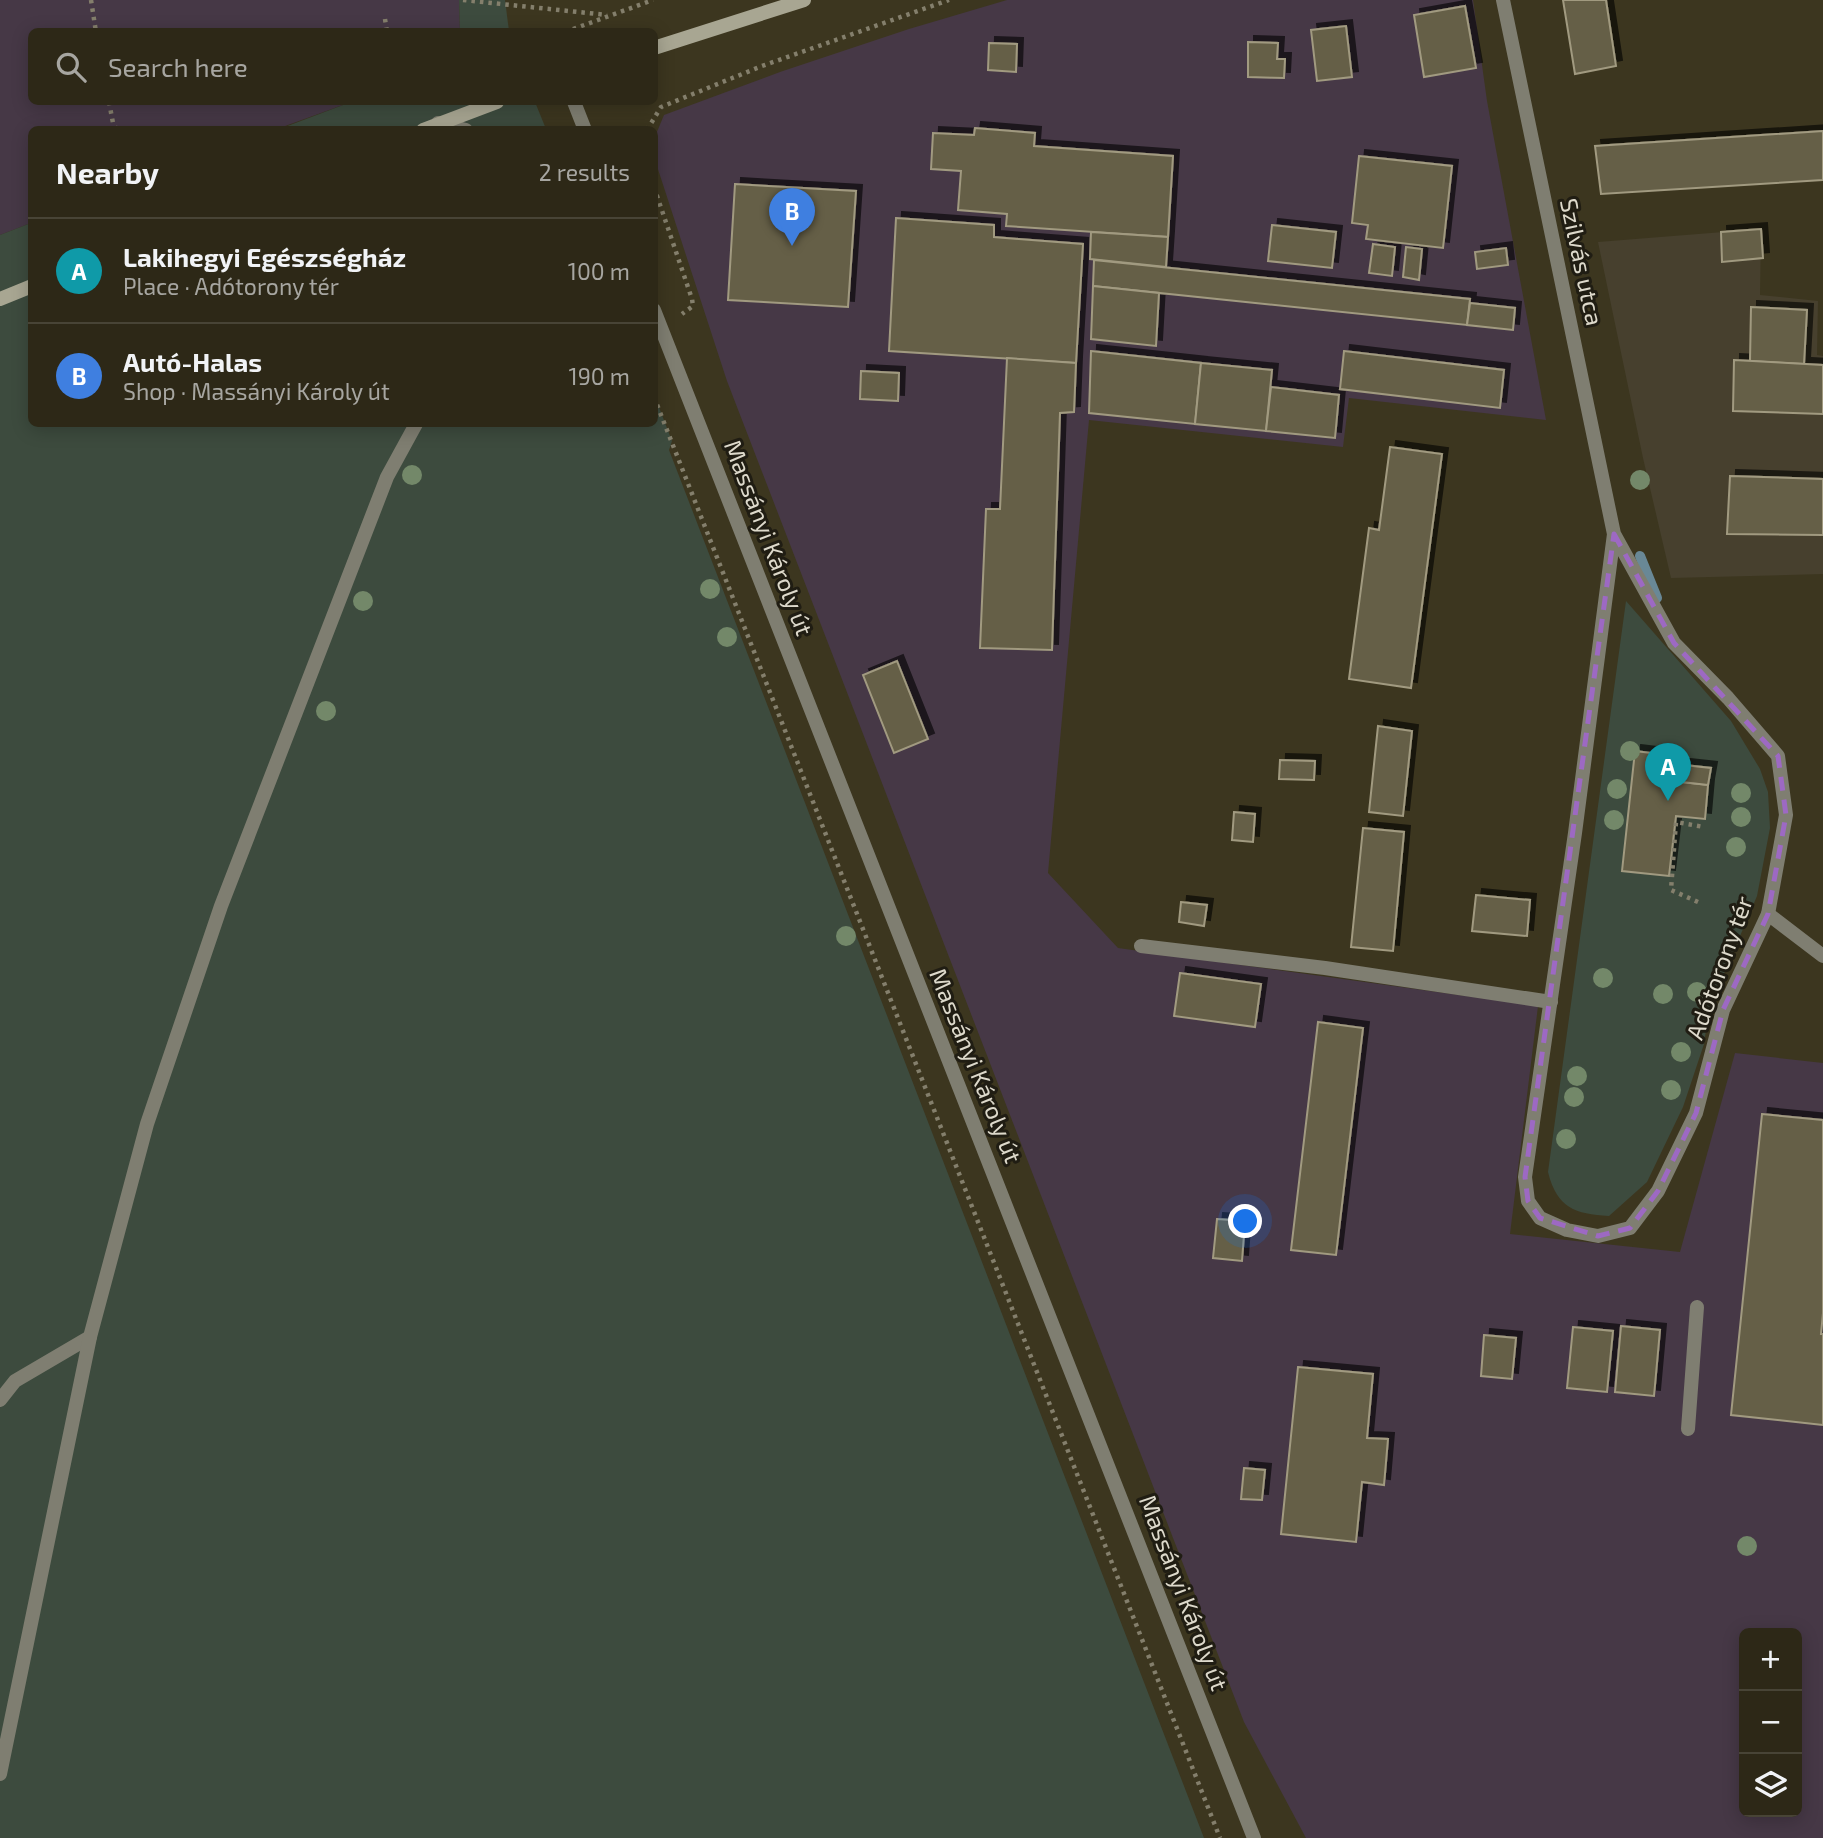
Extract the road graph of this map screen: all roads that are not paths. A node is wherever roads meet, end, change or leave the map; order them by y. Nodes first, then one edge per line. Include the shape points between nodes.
1 (804, 0) edge
2 (1503, 0) edge
3 (658, 47) edge
4 (489, 105) edge
5 (575, 105) edge
6 (438, 123) junction
7 (432, 126) edge
8 (450, 126) edge
9 (583, 126) edge
10 (28, 288) edge
11 (0, 299) edge
12 (658, 319) edge
13 (414, 427) edge
14 (1614, 534) junction
15 (1768, 914) junction
16 (1141, 946) dead end
17 (1823, 956) edge
18 (1551, 1002) junction
19 (1697, 1307) dead end
20 (90, 1337) junction
21 (0, 1400) edge
22 (1688, 1429) dead end
23 (0, 1774) edge
24 (1254, 1838) edge

1 - 3 main road
2 - 14 street, Szilvás utca
4 - 6 main road
5 - 9 street
6 - 7 main road
6 - 8 street
10 - 11 main road
12 - 24 street, Massányi Károly út
13 - 20 street via 387,477 221,906 147,1124
14 - 15 street, Adótorony tér via 1674,643 1778,756 1786,814
14 - 18 street, Adótorony tér
15 - 17 street
15 - 18 street, Adótorony tér via 1723,1010 1696,1113 1658,1191 1630,1228 1598,1236 1567,1230 1540,1218 1528,1201 1525,1177
16 - 18 street
19 - 22 street
20 - 21 street via 15,1381
20 - 23 street

